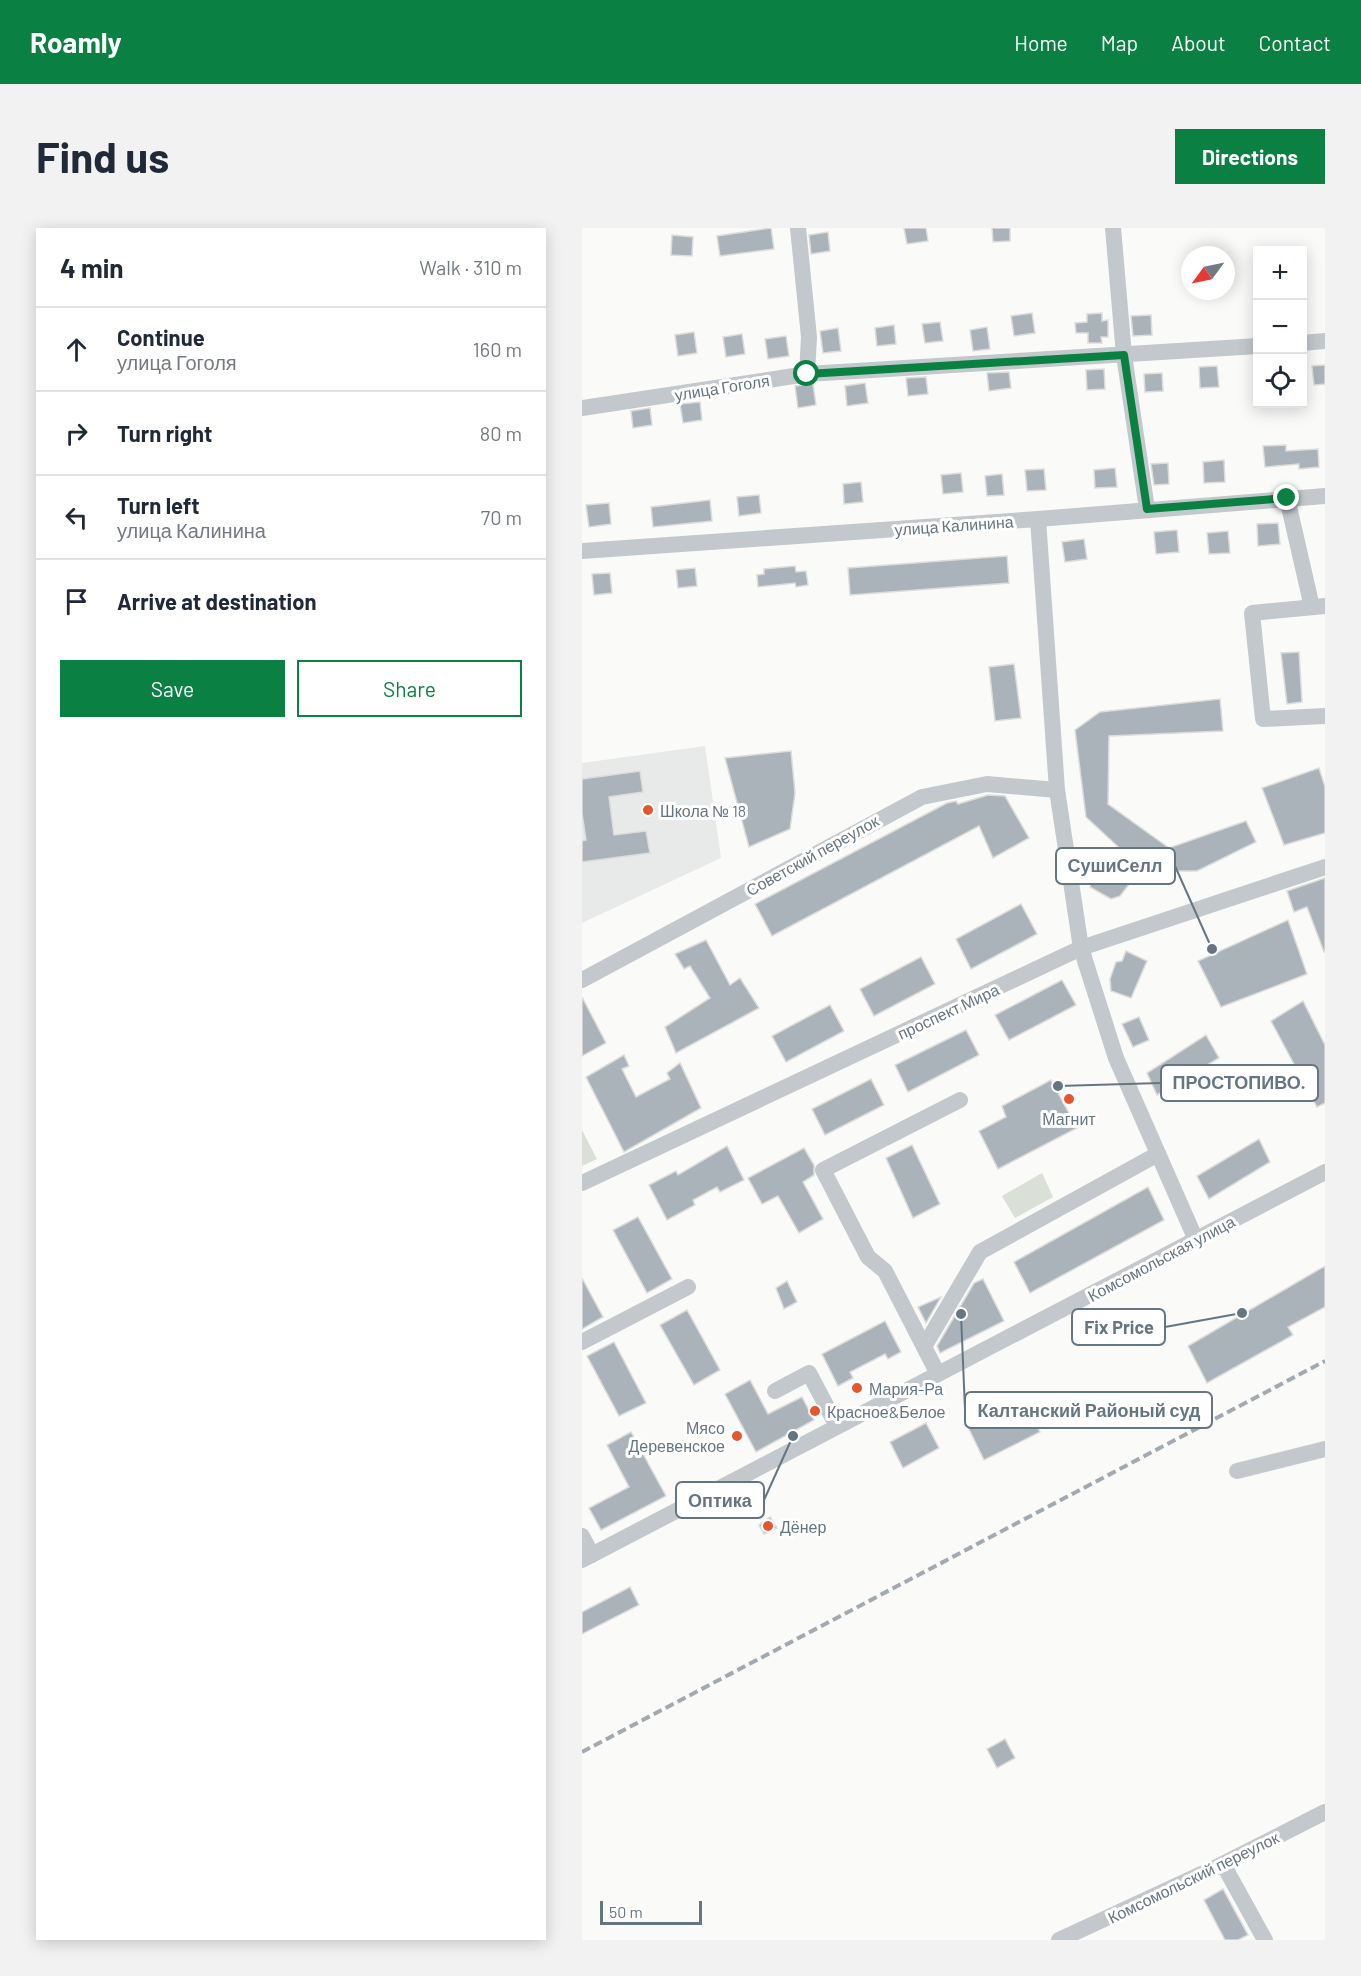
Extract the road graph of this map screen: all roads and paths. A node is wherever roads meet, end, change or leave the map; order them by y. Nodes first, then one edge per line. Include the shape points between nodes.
1 (798, 228) edge
2 (1113, 228) edge
3 (1325, 341) edge
4 (1307, 343) edge
5 (1253, 346) edge
6 (1124, 355) junction
7 (807, 374) junction
8 (582, 408) edge
9 (1325, 496) edge
10 (1287, 498) junction
11 (1147, 509) junction
12 (1038, 519) junction
13 (582, 551) edge
14 (1319, 607) edge
15 (1325, 716) edge
16 (1057, 790) junction
17 (1325, 867) edge
18 (1081, 948) junction
19 (582, 980) edge
20 (960, 1100) dead end
21 (1158, 1154) junction
22 (1325, 1172) edge
23 (582, 1184) edge
24 (1196, 1240) junction
25 (688, 1287) dead end
26 (582, 1342) edge
27 (924, 1347) junction
28 (938, 1374) junction
29 (775, 1391) dead end
30 (837, 1426) junction
31 (1325, 1449) edge
32 (1237, 1471) dead end
33 (582, 1536) edge
34 (587, 1558) edge
35 (1325, 1812) edge
36 (1223, 1864) junction
37 (1059, 1940) edge
38 (1265, 1940) edge

1 - 7 street via 809,337
2 - 6 street
3 - 4 street
5 - 6 street, улица Гоголя
6 - 7 street, улица Гоголя
6 - 11 street
7 - 8 street, улица Гоголя
9 - 10 street, улица Калинина
10 - 11 street, улица Калинина
10 - 14 street
11 - 12 street, улица Калинина
12 - 13 street, улица Калинина
12 - 16 street
14 - 15 street via 1252,613 1263,719
16 - 18 street
16 - 19 street, Советский переулок via 987,784 922,797
17 - 18 street, проспект Мира
18 - 21 street via 1116,1059
18 - 23 street, проспект Мира
20 - 27 street via 823,1170 868,1257 885,1271
21 - 24 street
21 - 27 street via 980,1252
22 - 24 street, Комсомольская улица
24 - 28 street, Комсомольская улица
25 - 26 street
27 - 28 street
28 - 30 street, Комсомольская улица
29 - 30 street via 809,1373
30 - 34 street, Комсомольская улица
31 - 32 street
33 - 34 street
35 - 36 street, Комсомольский переулок
36 - 37 street, Комсомольский переулок
36 - 38 street

